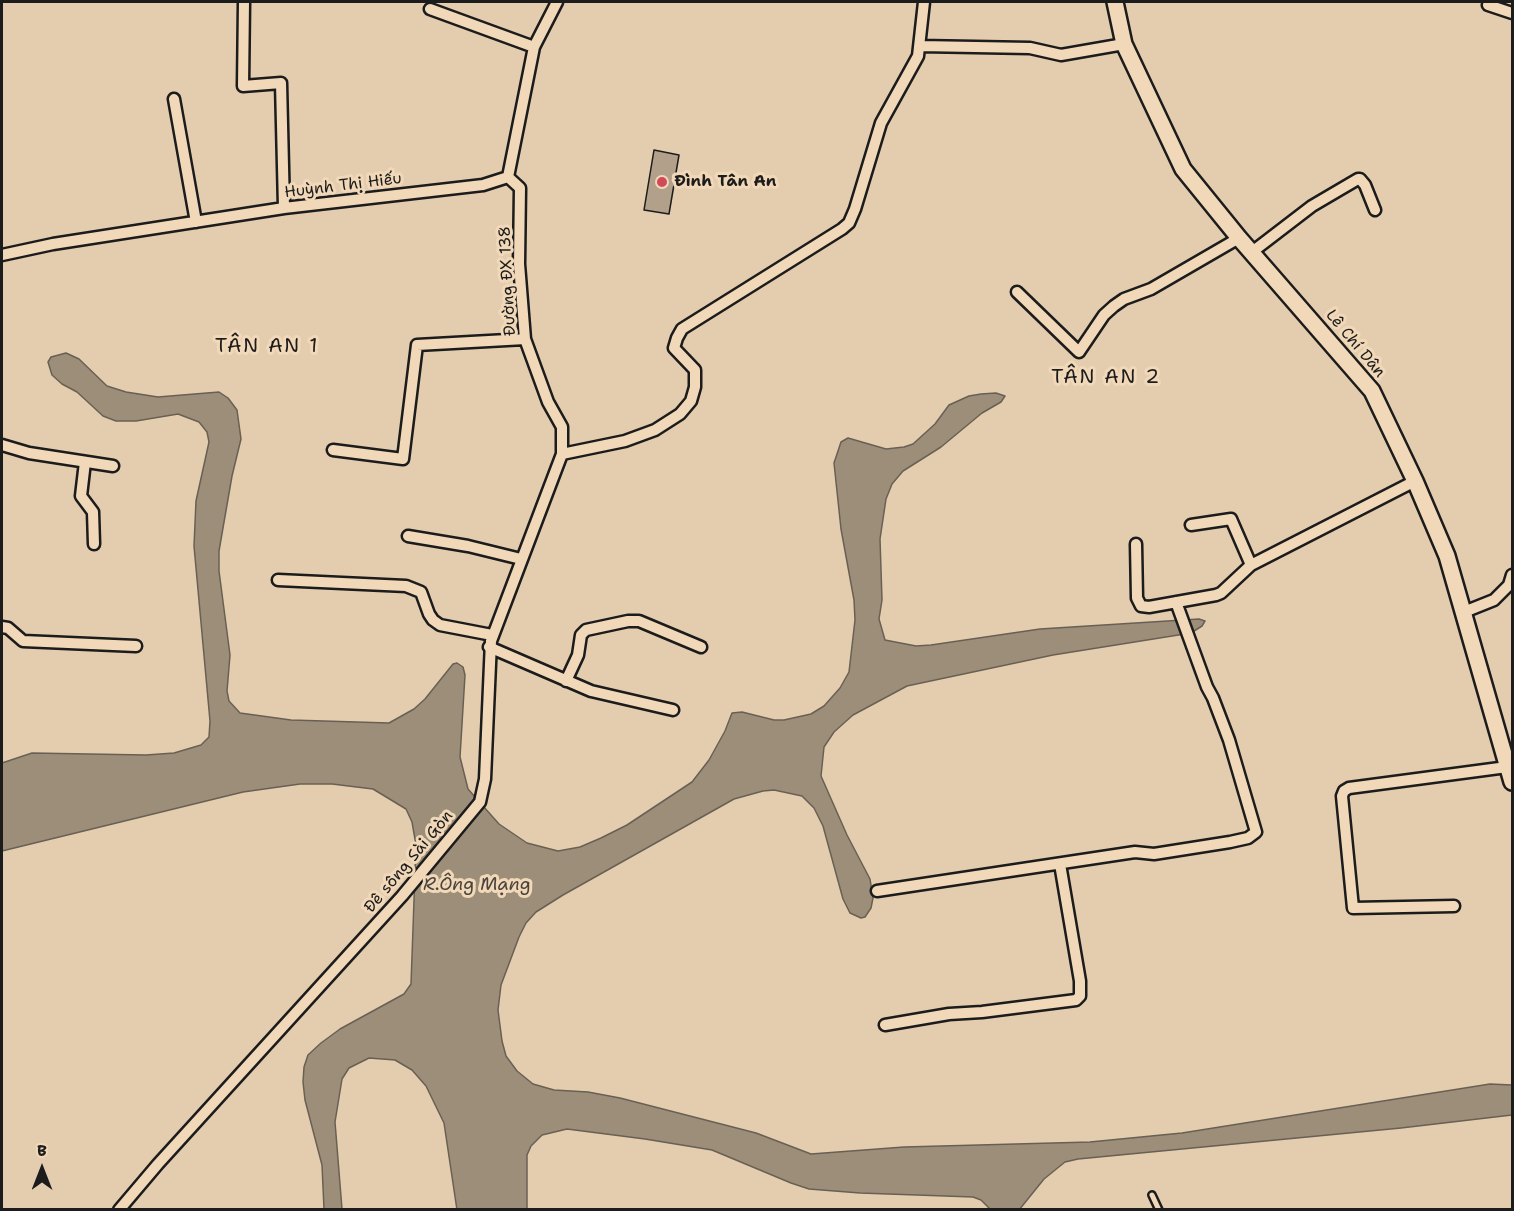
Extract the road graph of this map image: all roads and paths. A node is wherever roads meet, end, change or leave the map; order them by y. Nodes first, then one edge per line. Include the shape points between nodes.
1 (244, 2) edge
2 (557, 2) edge
3 (924, 2) edge
4 (1115, 2) edge
5 (1488, 5) dead end
6 (430, 9) dead end
7 (1512, 13) edge
8 (1124, 44) junction
9 (534, 46) junction
10 (920, 46) junction
11 (174, 99) dead end
12 (508, 177) junction
13 (284, 208) junction
14 (1375, 210) dead end
15 (196, 222) junction
16 (1239, 238) junction
17 (1252, 252) junction
18 (2, 255) edge
19 (1017, 292) dead end
20 (525, 339) junction
21 (2, 445) edge
22 (333, 450) dead end
23 (562, 454) junction
24 (85, 462) junction
25 (113, 466) dead end
26 (1415, 481) junction
27 (1191, 525) dead end
28 (408, 536) dead end
29 (94, 544) dead end
30 (1136, 544) dead end
31 (521, 559) junction
32 (1251, 565) junction
33 (1512, 575) edge
34 (278, 580) dead end
35 (1176, 602) junction
36 (1464, 612) junction
37 (2, 627) edge
38 (492, 635) junction
39 (136, 646) dead end
40 (701, 646) dead end
41 (489, 647) junction
42 (566, 681) junction
43 (673, 710) dead end
44 (1507, 767) junction
45 (1512, 782) edge
46 (1060, 864) junction
47 (877, 891) dead end
48 (1454, 906) dead end
49 (885, 1025) dead end
50 (1152, 1195) dead end
51 (119, 1209) edge
52 (1159, 1209) edge

1 - 13 street via 243,86 281,83
2 - 9 street
3 - 10 street
4 - 8 street, Lê Chí Dân
5 - 7 street
6 - 9 street
8 - 10 street via 1061,56 1030,48
8 - 16 street, Lê Chí Dân via 1183,169
9 - 12 street
10 - 23 street via 914,65 880,123 849,223 682,329 674,348 695,370 695,387 691,401 680,414 656,430 625,441
11 - 15 street
12 - 13 street, Huỳnh Thị Hiếu via 483,185
12 - 20 street, Đường ĐX 138 via 520,188 519,264
13 - 15 street, Huỳnh Thị Hiếu
14 - 17 street via 1365,185 1358,179 1312,206
15 - 18 street, Huỳnh Thị Hiếu
16 - 17 street, Lê Chí Dân
16 - 19 street via 1114,306 1079,352
17 - 26 street, Lê Chí Dân via 1372,391
20 - 22 street via 417,345 403,459
20 - 23 street, Đường ĐX 138 via 548,402 562,427
21 - 24 street
23 - 31 street, Đê sông Sài Gòn
24 - 25 street
24 - 29 street via 81,496 93,512
26 - 32 street
26 - 36 street, Lê Chí Dân
27 - 32 street via 1231,519
28 - 31 street
30 - 35 street via 1137,598 1141,606
31 - 38 street, Đê sông Sài Gòn
32 - 35 street via 1221,593
33 - 36 street via 1509,585 1494,600
34 - 38 street via 406,586 421,592 429,614 440,625
35 - 46 street via 1229,740 1256,832 1230,842
36 - 44 street, Lê Chí Dân
37 - 39 street via 23,641
38 - 41 street, Đê sông Sài Gòn
40 - 42 street via 634,621 586,630
41 - 42 street
41 - 51 street, Đê sông Sài Gòn via 485,779 480,802 402,896
42 - 43 street via 591,691
44 - 45 street, Lê Chí Dân
44 - 48 street via 1344,790 1353,908
46 - 47 street
46 - 49 street via 1080,981 1080,996 1076,1000
50 - 52 lane

